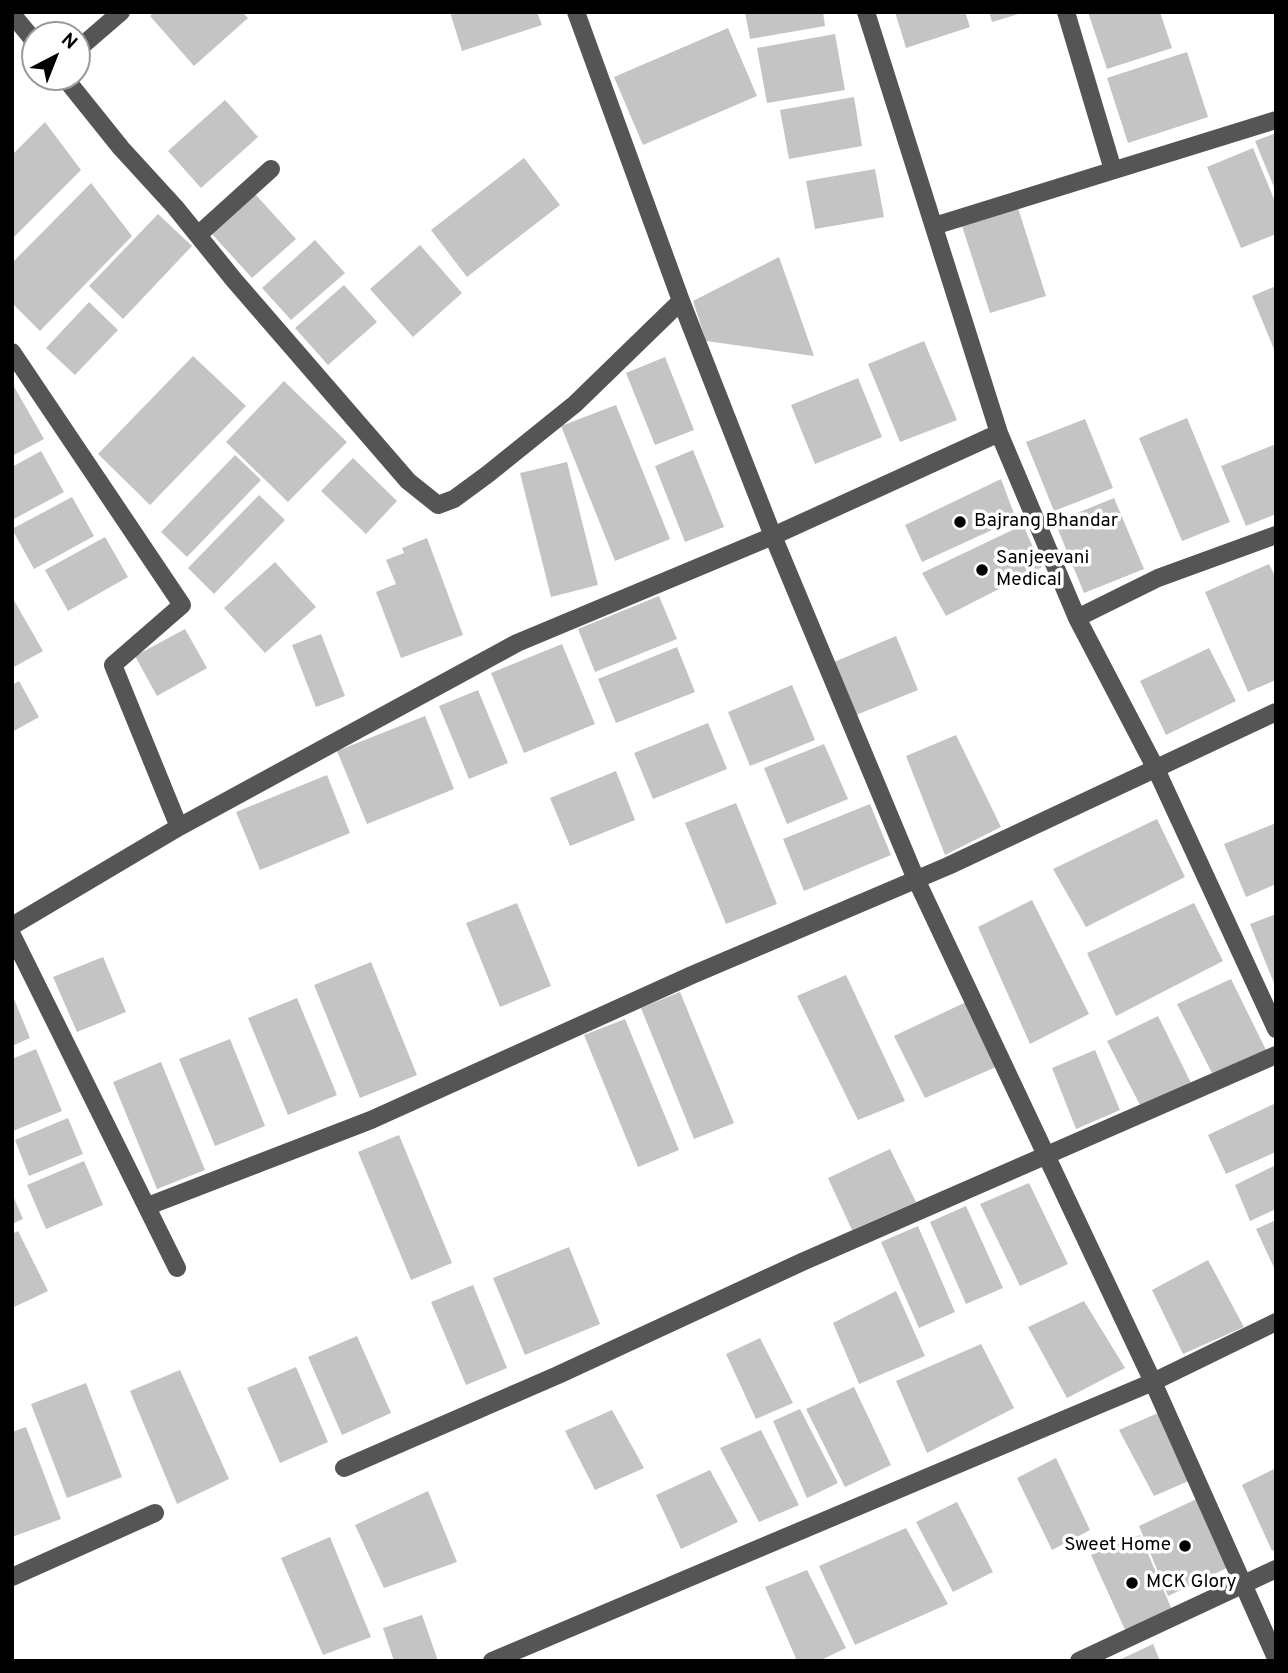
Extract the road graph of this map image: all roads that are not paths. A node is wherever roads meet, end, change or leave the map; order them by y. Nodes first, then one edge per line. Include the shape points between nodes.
1 (121, 12) edge
2 (576, 12) edge
3 (866, 12) edge
4 (1066, 12) edge
5 (91, 38) edge
6 (75, 91) edge
7 (1276, 120) edge
8 (271, 169) dead end
9 (1113, 170) junction
10 (934, 226) junction
11 (198, 235) junction
12 (681, 301) junction
13 (12, 352) edge
14 (999, 433) junction
15 (1276, 535) edge
16 (774, 536) junction
17 (1077, 618) junction
18 (1276, 712) edge
19 (1155, 767) junction
20 (179, 827) junction
21 (915, 877) junction
22 (12, 926) edge
23 (12, 935) edge
24 (1276, 1029) edge
25 (1276, 1055) edge
26 (1049, 1156) junction
27 (148, 1206) junction
28 (177, 1268) dead end
29 (1276, 1322) edge
30 (1153, 1382) junction
31 (344, 1468) dead end
32 (155, 1513) dead end
33 (1276, 1569) edge
34 (12, 1577) edge
35 (1245, 1584) junction
36 (1276, 1658) edge
37 (492, 1661) edge
38 (1079, 1661) edge

1 - 5 street
2 - 12 street
3 - 10 street
4 - 9 street
6 - 11 street
7 - 9 street
8 - 11 street
9 - 10 street
10 - 14 street
11 - 12 street via 408,481 438,505 488,474 575,404
12 - 16 street
13 - 20 street via 182,605 113,665
14 - 16 street
14 - 17 street
15 - 17 street via 1158,578
16 - 20 street via 517,643
16 - 21 street
17 - 19 street
18 - 19 street
19 - 21 street via 948,866
19 - 24 street
20 - 22 street
21 - 26 street
21 - 27 street via 371,1120
23 - 27 street
25 - 26 street
26 - 30 street
26 - 31 street
27 - 28 street
29 - 30 street
30 - 35 street
30 - 37 street
32 - 34 street
33 - 35 street
35 - 36 street
35 - 38 street

